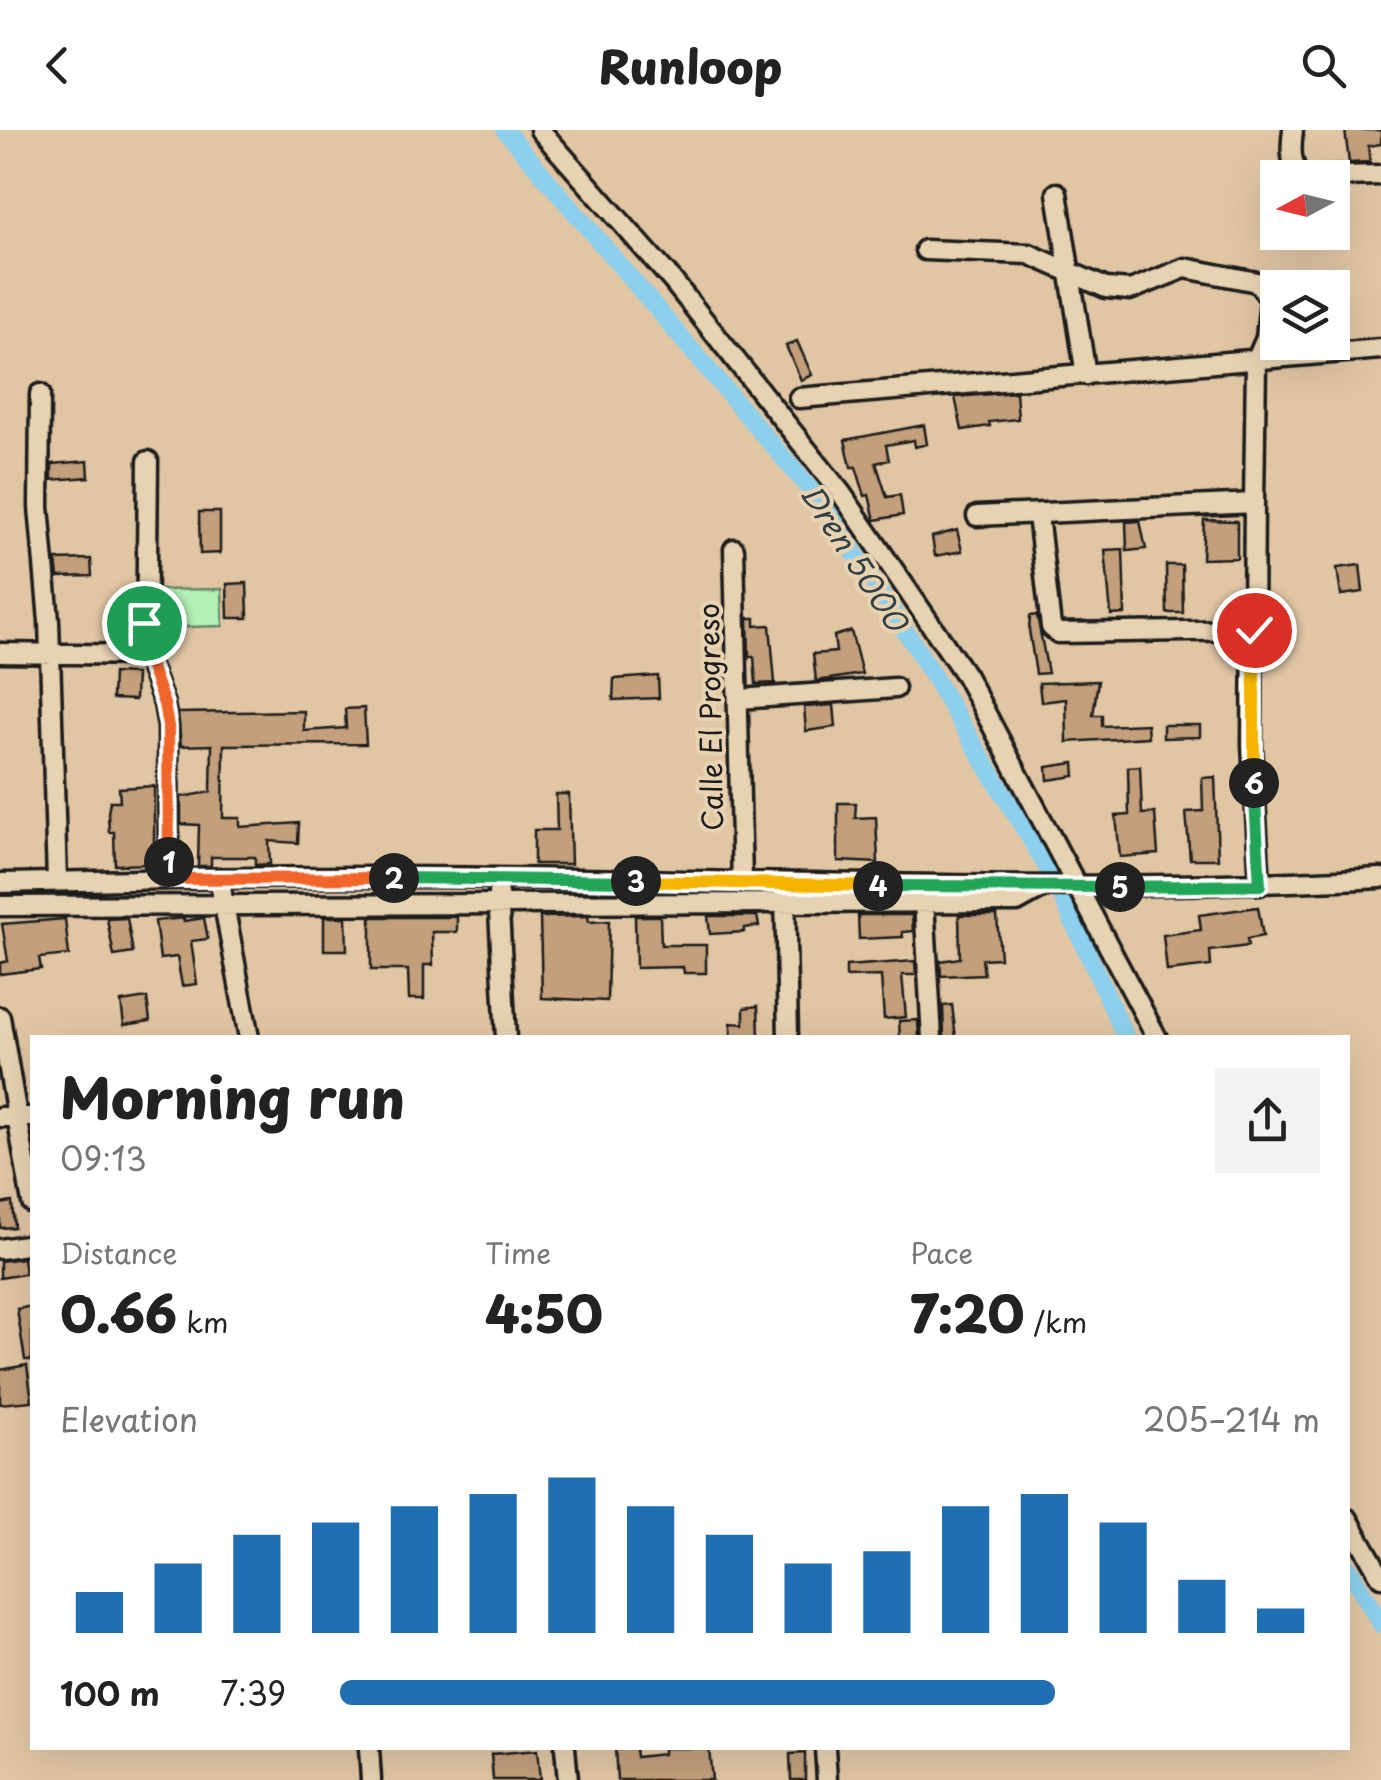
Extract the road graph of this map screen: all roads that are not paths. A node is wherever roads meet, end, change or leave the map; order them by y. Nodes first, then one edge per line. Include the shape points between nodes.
1 (540, 130) edge
2 (1293, 130) edge
3 (1381, 175) edge
4 (1057, 193) dead end
5 (924, 250) dead end
6 (1070, 271) junction
7 (1381, 349) edge
8 (1256, 361) junction
9 (1086, 375) junction
10 (40, 394) dead end
11 (800, 398) dead end
12 (148, 461) dead end
13 (1254, 502) junction
14 (977, 516) dead end
15 (1038, 516) junction
16 (734, 549) dead end
17 (1254, 630) junction
18 (50, 652) junction
19 (0, 653) edge
20 (146, 654) junction
21 (895, 688) dead end
22 (739, 699) junction
23 (220, 878) junction
24 (497, 878) junction
25 (1381, 878) edge
26 (169, 879) junction
27 (57, 882) junction
28 (0, 883) edge
29 (742, 883) junction
30 (1260, 885) junction
31 (1045, 887) junction
32 (1073, 887) junction
33 (785, 893) junction
34 (924, 902) junction
35 (498, 903) junction
36 (224, 904) junction
37 (0, 906) edge
38 (0, 1016) edge
39 (248, 1035) edge
40 (506, 1035) edge
41 (788, 1035) edge
42 (932, 1035) edge
43 (1156, 1035) edge
44 (16, 1117) edge
45 (30, 1192) edge
46 (30, 1244) edge
47 (0, 1249) edge
48 (1350, 1523) edge
49 (1381, 1577) edge
50 (369, 1750) edge
51 (566, 1750) edge
52 (825, 1750) edge
53 (371, 1780) edge
54 (568, 1780) edge
55 (827, 1780) edge

1 - 32 street via 672,280 841,494 966,676
2 - 3 street via 1292,158 1302,177
4 - 6 street
5 - 6 street via 1029,254
6 - 8 street via 1106,288 1130,290 1185,268 1257,282 1270,300
6 - 9 street
7 - 8 street
8 - 9 street
8 - 13 street
9 - 11 street
10 - 18 street via 39,507
12 - 20 street
13 - 15 street
13 - 17 street
14 - 15 street
15 - 17 street via 1051,627 1058,633
16 - 22 street, Calle El Progreso
17 - 30 street
18 - 19 street
18 - 20 street
18 - 27 street
20 - 26 street via 168,726
21 - 22 street
22 - 29 street, Calle El Progreso
23 - 24 street
23 - 26 street
23 - 36 street
24 - 29 street
24 - 35 street
25 - 30 street
26 - 27 street
27 - 28 street
29 - 33 street
30 - 32 street
31 - 32 street
31 - 33 street
31 - 34 street via 1016,902
32 - 43 street
33 - 34 street
33 - 35 street
33 - 41 street
34 - 42 street
35 - 36 street
35 - 40 street
36 - 37 street
36 - 39 street
38 - 44 street
44 - 45 street
46 - 47 street
48 - 49 street
50 - 53 street
51 - 54 street
52 - 55 street

